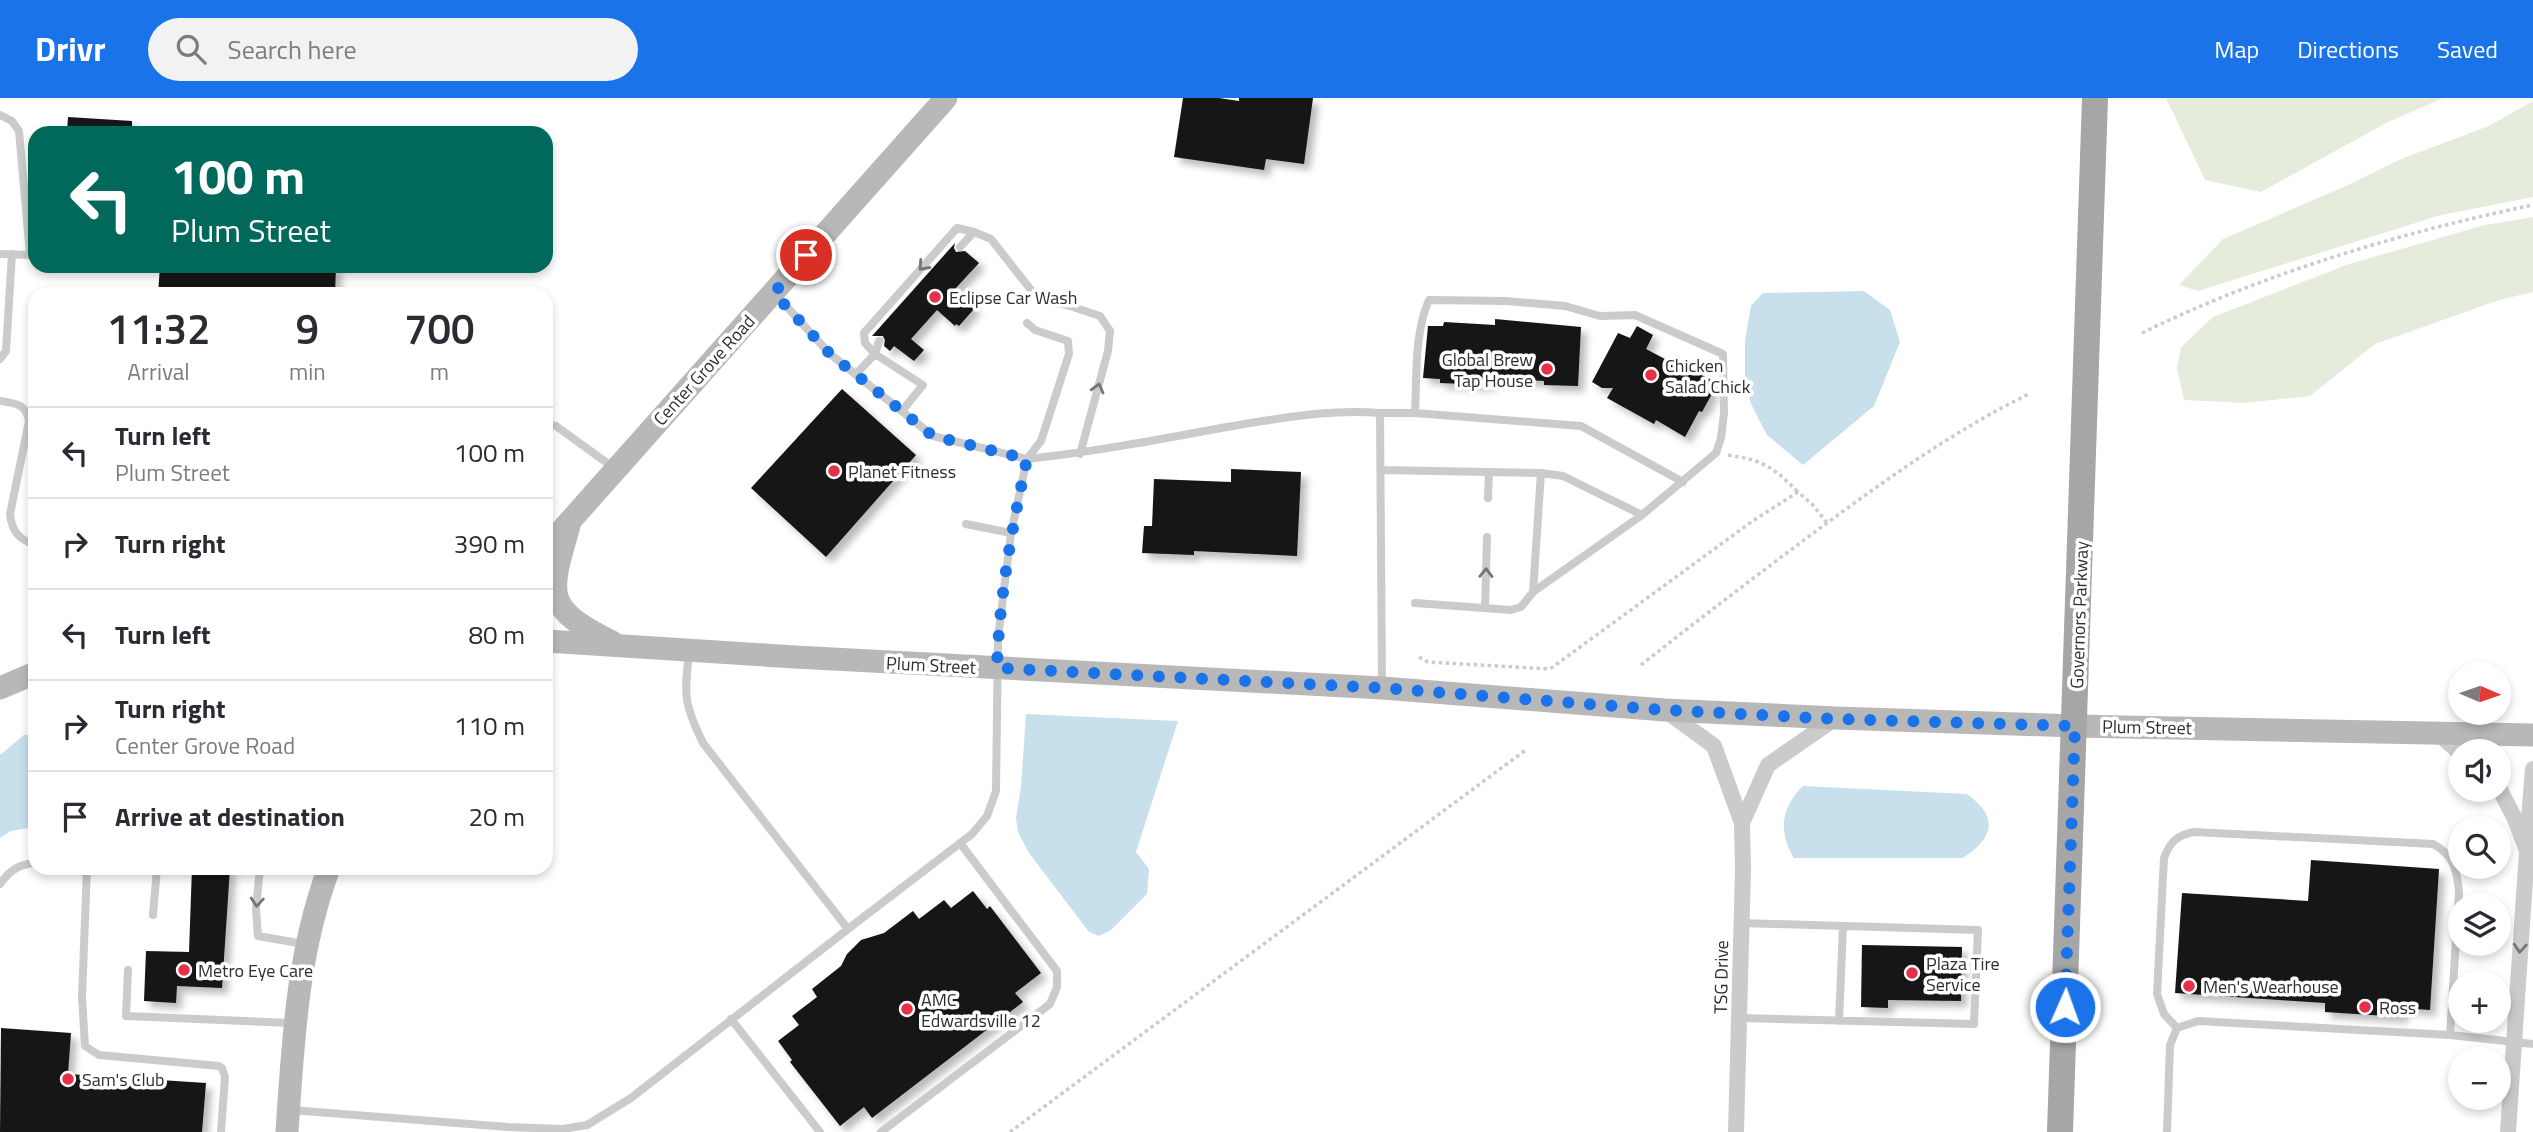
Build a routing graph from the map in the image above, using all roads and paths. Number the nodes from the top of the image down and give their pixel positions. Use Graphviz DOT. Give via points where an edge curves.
graph roads {
  1 [pos="946,98"];
  2 [pos="2095,98"];
  3 [pos="0,115"];
  4 [pos="2533,205"];
  5 [pos="28,217"];
  6 [pos="974,232"];
  7 [pos="960,247"];
  8 [pos="0,254"];
  9 [pos="12,254"];
  10 [pos="28,255"];
  11 [pos="774,293"];
  12 [pos="1027,323"];
  13 [pos="2142,332"];
  14 [pos="878,341"];
  15 [pos="875,354"];
  16 [pos="0,359"];
  17 [pos="856,374"];
  18 [pos="2029,394"];
  19 [pos="0,401"];
  20 [pos="902,411"];
  21 [pos="1415,413"];
  22 [pos="1380,414"];
  23 [pos="28,418"];
  24 [pos="28,426"];
  25 [pos="553,426"];
  26 [pos="1080,453"];
  27 [pos="1716,453"];
  28 [pos="1027,459"];
  29 [pos="615,469"];
  30 [pos="1382,470"];
  31 [pos="1489,472"];
  32 [pos="1541,473"];
  33 [pos="1683,482"];
  34 [pos="1798,492"];
  35 [pos="1488,498"];
  36 [pos="1642,515"];
  37 [pos="1827,523"];
  38 [pos="966,524"];
  39 [pos="1011,533"];
  40 [pos="555,537"];
  41 [pos="1487,537"];
  42 [pos="28,542"];
  43 [pos="1533,592"];
  44 [pos="1415,603"];
  45 [pos="1485,608"];
  46 [pos="553,641"];
  47 [pos="609,645"];
  48 [pos="690,650"];
  49 [pos="553,657"];
  50 [pos="1419,657"];
  51 [pos="1641,665"];
  52 [pos="997,668"];
  53 [pos="1382,688"];
  54 [pos="1665,710"];
  55 [pos="1836,719"];
  56 [pos="2075,726"];
  57 [pos="2439,734"];
  58 [pos="2533,735"];
  59 [pos="2448,742"];
  60 [pos="1527,749"];
  61 [pos="2533,769"];
  62 [pos="2506,802"];
  63 [pos="1742,823"];
  64 [pos="960,843"];
  65 [pos="2527,851"];
  66 [pos="28,864"];
  67 [pos="87,875"];
  68 [pos="156,875"];
  69 [pos="259,875"];
  70 [pos="327,875"];
  71 [pos="0,884"];
  72 [pos="153,915"];
  73 [pos="1742,923"];
  74 [pos="1843,926"];
  75 [pos="848,929"];
  76 [pos="307,944"];
  77 [pos="128,970"];
  78 [pos="1739,1018"];
  79 [pos="731,1020"];
  80 [pos="1839,1021"];
  81 [pos="295,1023"];
  82 [pos="2176,1028"];
  83 [pos="2450,1035"];
  84 [pos="2514,1040"];
  85 [pos="2533,1044"];
  86 [pos="287,1121"];
  87 [pos="472,1128"];
  88 [pos="221,1132"];
  89 [pos="820,1132"];
  90 [pos="881,1132"];
  91 [pos="1010,1132"];
  92 [pos="1736,1132"];
  93 [pos="2060,1132"];
  94 [pos="2167,1132"];
  95 [pos="2508,1132"];
  1 -- 11 [label="main road, Center Grove Road"];
  2 -- 56 [label="main road, Governors Parkway"];
  3 -- 5 [label="lane" via="19,131"];
  4 -- 13 [label="path" via="2325,260"];
  6 -- 7 [label="lane"];
  6 -- 15 [label="lane, one-way" via="957,228 864,333 865,343"];
  26 -- 6 [label="lane, one-way" via="1110,331 1100,316 1047,302 1031,290 991,239"];
  8 -- 9 [label="lane"];
  9 -- 10 [label="lane"];
  9 -- 16 [label="lane" via="6,351"];
  11 -- 17 [label="lane" via="830,354"];
  11 -- 29 [label="main road, Center Grove Road"];
  12 -- 28 [label="lane" via="1068,341 1069,354 1041,441"];
  14 -- 15 [label="lane"];
  15 -- 17 [label="lane"];
  15 -- 20 [label="lane" via="923,385"];
  17 -- 20 [label="lane"];
  18 -- 37 [label="path" via="1929,451"];
  19 -- 23 [label="lane" via="25,408"];
  20 -- 28 [label="lane" via="933,436"];
  21 -- 22 [label="lane"];
  21 -- 27 [label="lane" via="1419,340 1429,300 1506,301 1565,306 1600,316 1635,315 1723,354 1724,413"];
  21 -- 33 [label="lane" via="1581,426"];
  22 -- 26 [label="lane" via="1302,414"];
  22 -- 30 [label="lane"];
  24 -- 42 [label="lane" via="10,514 17,536"];
  25 -- 29 [label="lane"];
  26 -- 28 [label="lane"];
  27 -- 33 [label="lane"];
  27 -- 34 [label="path" via="1759,460"];
  28 -- 39 [label="lane"];
  29 -- 40 [label="main road, Center Grove Road"];
  30 -- 31 [label="lane"];
  30 -- 53 [label="lane"];
  31 -- 32 [label="lane"];
  31 -- 35 [label="lane"];
  32 -- 36 [label="lane" via="1563,476"];
  32 -- 43 [label="lane"];
  33 -- 36 [label="lane"];
  34 -- 37 [label="path"];
  34 -- 50 [label="path" via="1550,669 1428,662"];
  36 -- 43 [label="lane"];
  37 -- 51 [label="path"];
  38 -- 39 [label="lane"];
  39 -- 52 [label="lane"];
  40 -- 47 [label="main road" via="557,603 567,616"];
  45 -- 41 [label="lane, one-way"];
  43 -- 45 [label="lane" via="1521,607"];
  44 -- 45 [label="lane"];
  46 -- 47 [label="main road, Plum Street"];
  47 -- 48 [label="main road, Plum Street"];
  47 -- 49 [label="main road"];
  48 -- 52 [label="main road, Plum Street"];
  48 -- 75 [label="lane" via="685,687 688,712 703,743"];
  52 -- 53 [label="main road, Plum Street"];
  52 -- 64 [label="lane" via="996,791 987,816"];
  53 -- 54 [label="main road, Plum Street"];
  54 -- 55 [label="main road, Plum Street"];
  54 -- 63 [label="street, TSG Drive" via="1714,746"];
  55 -- 56 [label="main road, Plum Street"];
  55 -- 63 [label="street, TSG Drive" via="1768,765"];
  56 -- 57 [label="main road, Plum Street"];
  56 -- 93 [label="main road, Governors Parkway"];
  57 -- 58 [label="main road, Plum Street"];
  57 -- 59 [label="street"];
  60 -- 91 [label="path"];
  61 -- 65 [label="street"];
  62 -- 65 [label="street"];
  63 -- 73 [label="street, TSG Drive"];
  64 -- 75 [label="lane"];
  64 -- 90 [label="lane" via="1056,971 1057,987 1050,1004 1037,1015"];
  65 -- 84 [label="street, one-way"];
  66 -- 71 [label="lane" via="18,866"];
  67 -- 88 [label="lane" via="85,1046 99,1055 219,1066 225,1077"];
  68 -- 72 [label="lane"];
  69 -- 76 [label="lane, one-way" via="258,936"];
  70 -- 76 [label="main road"];
  73 -- 74 [label="lane"];
  73 -- 78 [label="street, TSG Drive"];
  74 -- 80 [label="lane"];
  74 -- 80 [label="lane" via="1978,930 1974,1024"];
  75 -- 79 [label="lane"];
  76 -- 81 [label="main road"];
  77 -- 81 [label="lane" via="126,1016"];
  78 -- 80 [label="lane"];
  78 -- 92 [label="street, TSG Drive"];
  79 -- 87 [label="lane" via="631,1098 587,1125"];
  79 -- 89 [label="lane"];
  81 -- 86 [label="main road"];
  82 -- 83 [label="lane" via="2199,1021"];
  82 -- 83 [label="lane" via="2164,1014 2157,994 2164,858 2175,839 2194,832 2434,844 2445,850 2453,859 2459,892"];
  82 -- 94 [label="lane" via="2170,1045"];
  83 -- 84 [label="lane"];
  84 -- 85 [label="lane"];
  84 -- 95 [label="street"];
  86 -- 87 [label="lane"];
}
